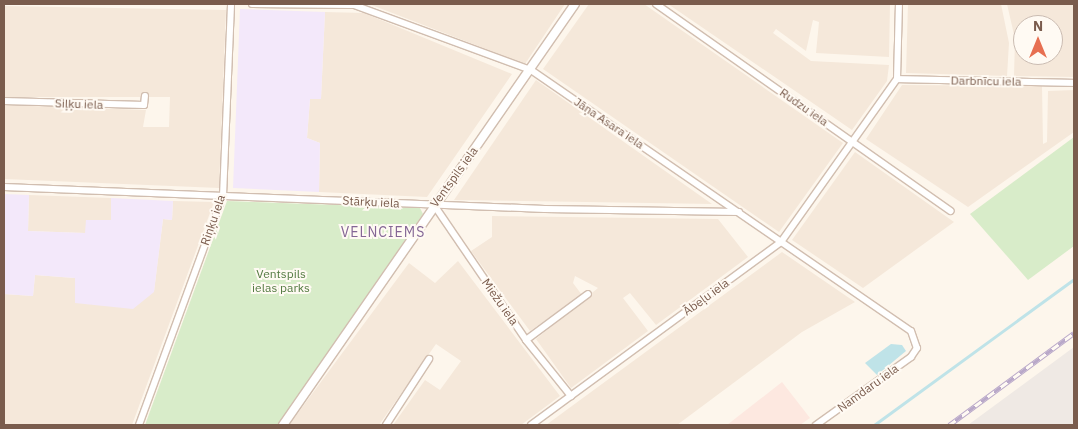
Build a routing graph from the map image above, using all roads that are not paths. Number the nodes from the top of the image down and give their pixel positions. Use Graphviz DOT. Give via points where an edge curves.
graph roads {
  1 [pos="232,4"];
  2 [pos="252,4"];
  3 [pos="354,4"];
  4 [pos="575,4"];
  5 [pos="656,4"];
  6 [pos="899,4"];
  7 [pos="531,70"];
  8 [pos="897,79"];
  9 [pos="1074,83"];
  10 [pos="145,96"];
  11 [pos="4,101"];
  12 [pos="854,141"];
  13 [pos="4,187"];
  14 [pos="222,196"];
  15 [pos="434,205"];
  16 [pos="952,211"];
  17 [pos="739,212"];
  18 [pos="781,242"];
  19 [pos="588,294"];
  20 [pos="526,340"];
  21 [pos="917,348"];
  22 [pos="430,359"];
  23 [pos="571,396"];
  24 [pos="138,425"];
  25 [pos="283,425"];
  26 [pos="386,425"];
  27 [pos="531,425"];
  28 [pos="816,425"];
  1 -- 14 [label="street, Riņķu iela"];
  2 -- 3 [label="street, Jāņa Asara iela"];
  3 -- 7 [label="street, Jāņa Asara iela"];
  4 -- 7 [label="street, Ventspils iela"];
  5 -- 12 [label="street, Rudzu iela"];
  6 -- 8 [label="street"];
  7 -- 15 [label="street, Ventspils iela"];
  7 -- 17 [label="street, Jāņa Asara iela"];
  8 -- 9 [label="street, Darbnīcu iela"];
  8 -- 12 [label="street, Ābeļu iela"];
  10 -- 11 [label="street, Siļķu iela" via="144,106"];
  12 -- 16 [label="street, Rudzu iela"];
  12 -- 18 [label="street, Ābeļu iela"];
  13 -- 14 [label="street, Stārķu iela"];
  14 -- 15 [label="street, Stārķu iela"];
  14 -- 24 [label="street, Riņķu iela"];
  15 -- 17 [label="street, Stārķu iela"];
  15 -- 20 [label="street, Miežu iela"];
  15 -- 25 [label="street, Ventspils iela"];
  17 -- 18 [label="street, Jāņa Asara iela"];
  18 -- 21 [label="street, Jāņa Asara iela" via="911,331"];
  18 -- 23 [label="street, Ābeļu iela"];
  19 -- 20 [label="street"];
  20 -- 23 [label="street, Miežu iela"];
  21 -- 28 [label="street, Namdaru iela" via="911,357"];
  22 -- 26 [label="street"];
  23 -- 27 [label="street, Ābeļu iela"];
}
